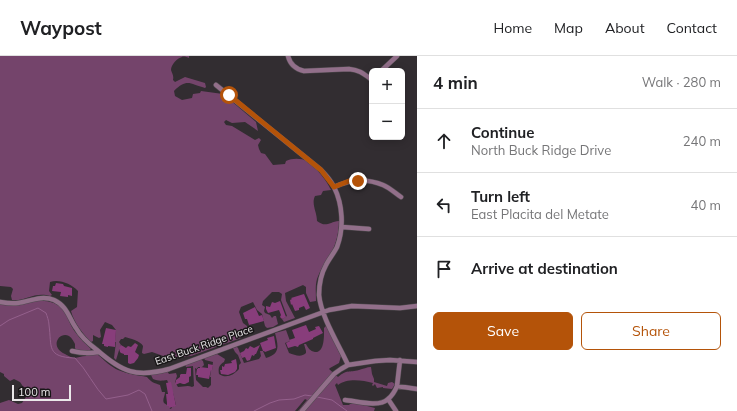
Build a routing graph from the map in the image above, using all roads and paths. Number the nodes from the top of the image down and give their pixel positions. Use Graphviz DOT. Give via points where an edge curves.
graph roads {
  1 [pos="288,56"];
  2 [pos="398,56"];
  3 [pos="385,68"];
  4 [pos="369,77"];
  5 [pos="216,85"];
  6 [pos="334,187"];
  7 [pos="402,197"];
  8 [pos="342,227"];
  9 [pos="369,229"];
  10 [pos="0,302"];
  11 [pos="417,306"];
  12 [pos="323,312"];
  13 [pos="72,351"];
  14 [pos="98,352"];
  15 [pos="400,360"];
  16 [pos="417,362"];
  17 [pos="348,366"];
  18 [pos="398,386"];
  19 [pos="417,389"];
  20 [pos="388,399"];
  21 [pos="345,400"];
  22 [pos="302,411"];
  23 [pos="396,411"];
  1 -- 4 [label="street" via="292,65 300,70 349,69"];
  2 -- 3 [label="street"];
  5 -- 6 [label="street" via="321,170"];
  6 -- 7 [label="street" via="349,181 366,181 384,186"];
  6 -- 8 [label="street" via="339,200"];
  8 -- 9 [label="street"];
  8 -- 12 [label="street" via="337,247 321,278 319,294"];
  10 -- 14 [label="street, East Buck Ridge Place" via="17,303 40,298 61,304 79,333"];
  11 -- 12 [label="street, East Buck Ridge Place" via="352,306"];
  12 -- 14 [label="street, East Buck Ridge Place" via="160,371 130,372 119,368"];
  12 -- 17 [label="street"];
  13 -- 14 [label="street"];
  15 -- 16 [label="street"];
  15 -- 17 [label="street"];
  15 -- 18 [label="street"];
  17 -- 22 [label="street" via="334,374"];
  18 -- 19 [label="street"];
  18 -- 20 [label="street"];
  20 -- 21 [label="street" via="383,403 374,404"];
  20 -- 23 [label="street"];
}
